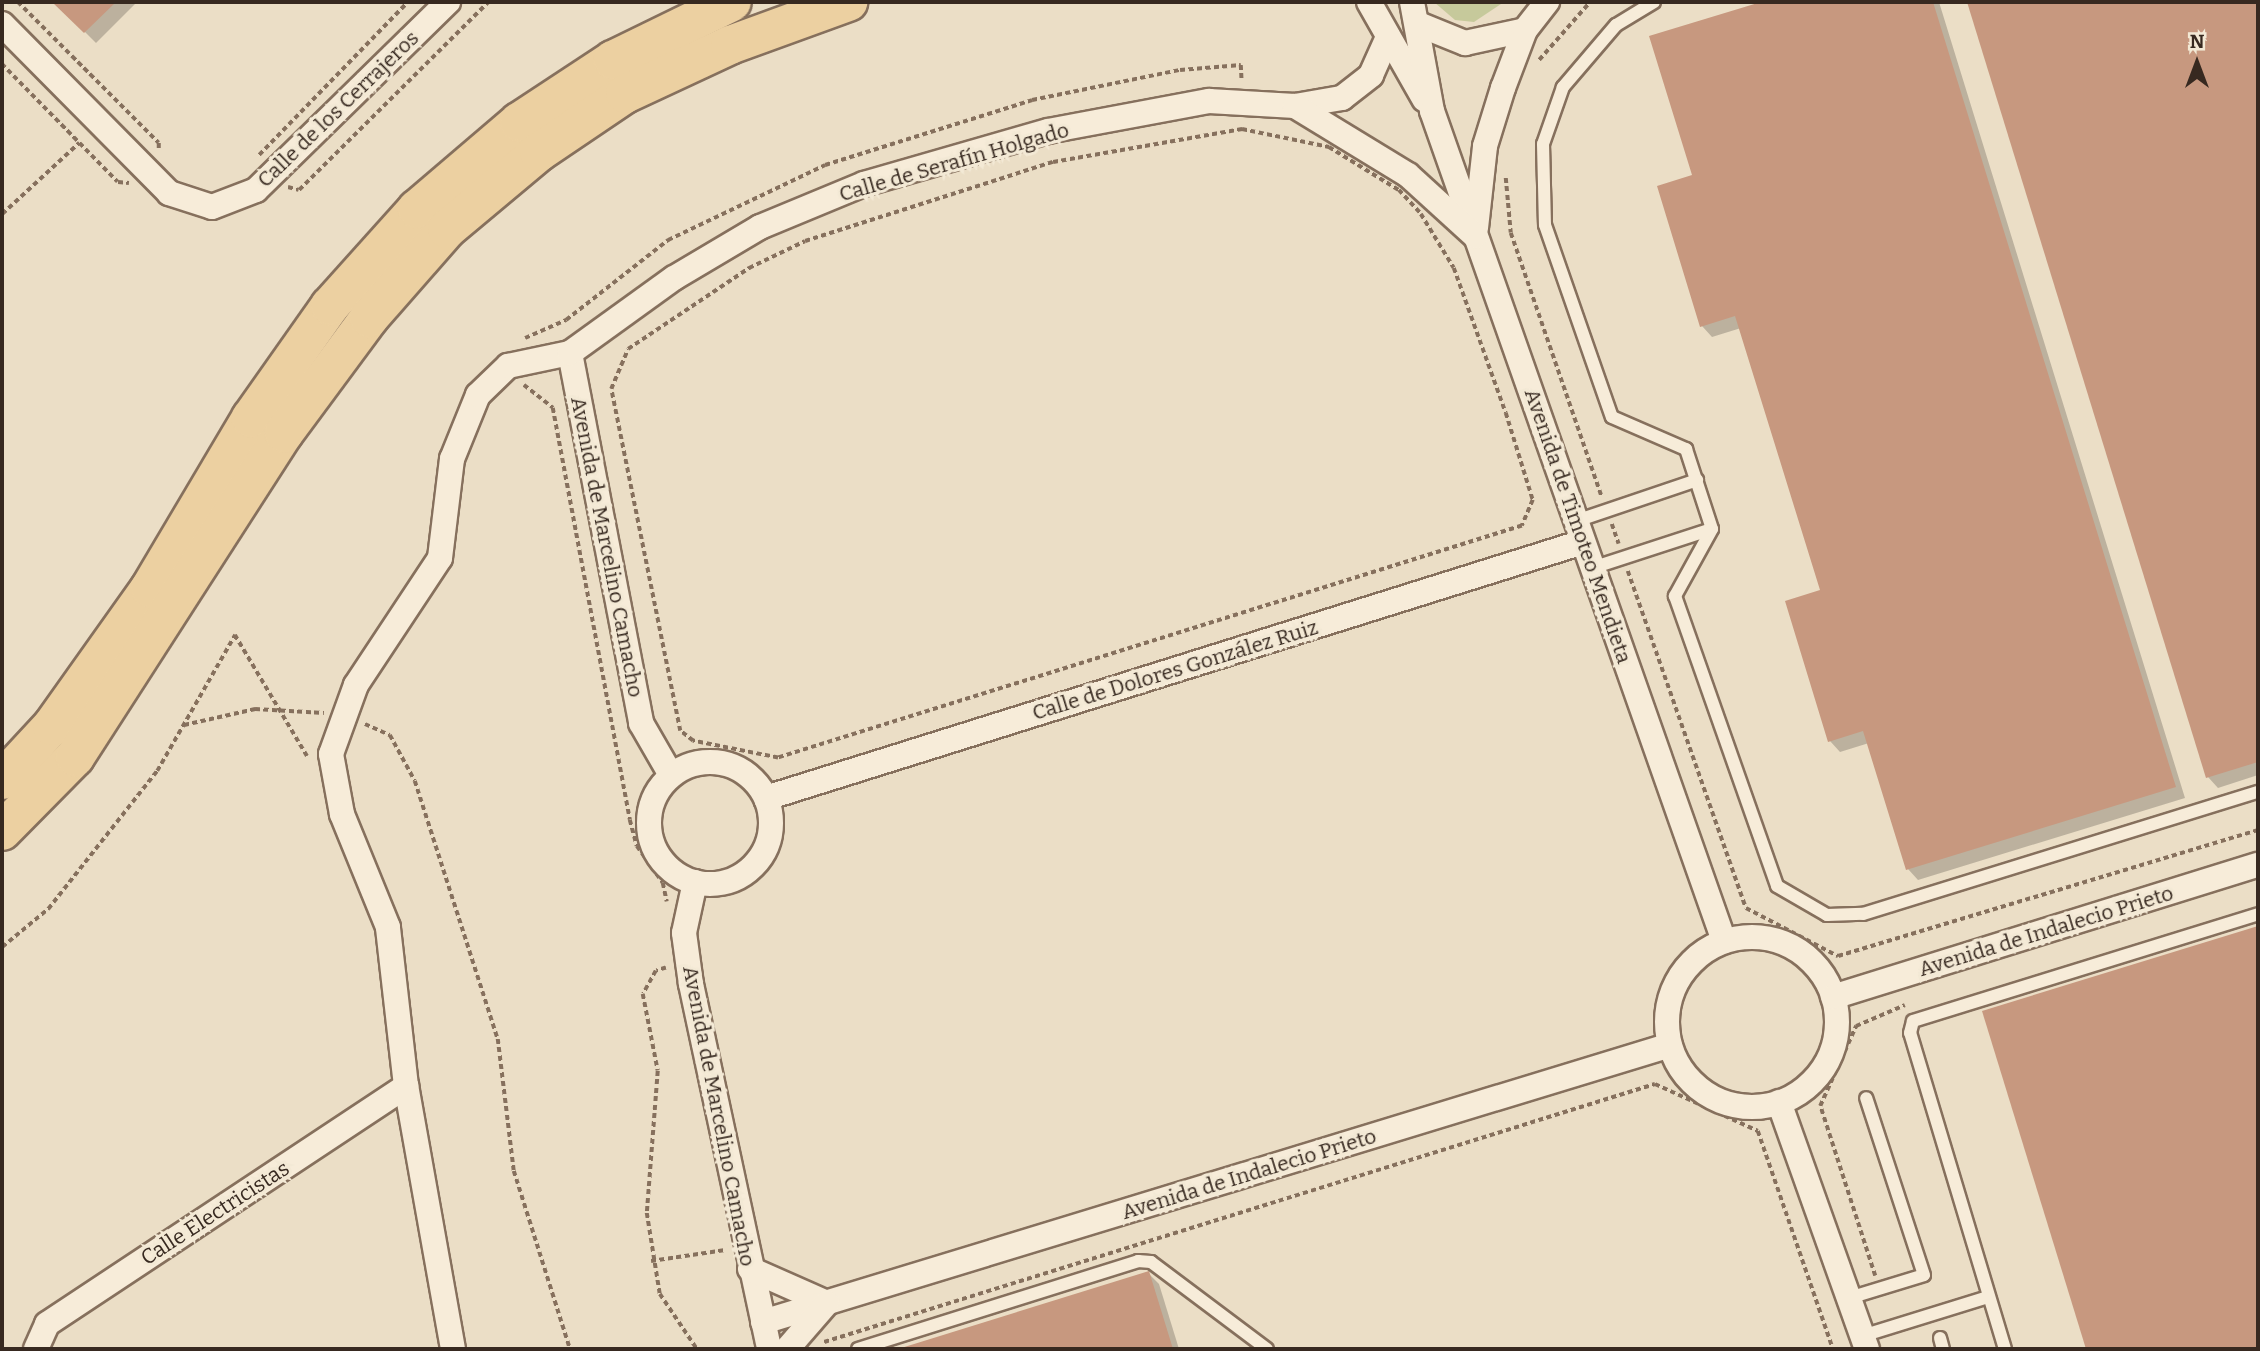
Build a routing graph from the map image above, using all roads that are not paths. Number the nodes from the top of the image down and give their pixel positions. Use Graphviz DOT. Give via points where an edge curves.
graph roads {
  1 [pos="448,2"];
  2 [pos="732,2"];
  3 [pos="848,2"];
  4 [pos="1369,2"];
  5 [pos="1547,2"];
  6 [pos="1654,2"];
  7 [pos="1415,13"];
  8 [pos="2,24"];
  9 [pos="1525,30"];
  10 [pos="1388,37"];
  11 [pos="1295,106"];
  12 [pos="1432,111"];
  13 [pos="1475,236"];
  14 [pos="570,353"];
  15 [pos="1697,480"];
  16 [pos="1712,529"];
  17 [pos="1579,531"];
  18 [pos="1592,568"];
  19 [pos="671,775"];
  20 [pos="2,779"];
  21 [pos="2258,792"];
  22 [pos="766,798"];
  23 [pos="2,831"];
  24 [pos="2258,865"];
  25 [pos="695,882"];
  26 [pos="2258,914"];
  27 [pos="1724,941"];
  28 [pos="1833,997"];
  29 [pos="1670,1045"];
  30 [pos="406,1086"];
  31 [pos="1866,1098"];
  32 [pos="1779,1102"];
  33 [pos="747,1258"];
  34 [pos="1988,1297"];
  35 [pos="1849,1298"];
  36 [pos="827,1303"];
  37 [pos="763,1322"];
  38 [pos="1865,1343"];
  39 [pos="36,1349"];
  40 [pos="453,1349"];
  41 [pos="769,1349"];
  42 [pos="787,1349"];
  43 [pos="858,1349"];
  44 [pos="1267,1349"];
  45 [pos="2005,1349"];
  1 -- 8 [label="street, Calle de los Cerrajeros" via="256,190 212,207 169,193"];
  2 -- 20 [label="main road" via="613,60 529,115 417,209 330,306 251,418 150,588 52,726"];
  3 -- 23 [label="main road" via="730,45 625,94 538,152 447,229 369,318 284,433 75,757"];
  4 -- 10 [label="street, Avenida de Timoteo Mendieta"];
  5 -- 9 [label="street"];
  6 -- 15 [label="lane" via="1616,25 1563,87 1548,119 1541,193 1557,267 1612,417 1686,449"];
  7 -- 9 [label="street" via="1465,43"];
  7 -- 12 [label="street, Avenida de Timoteo Mendieta"];
  9 -- 13 [label="street" via="1485,146"];
  10 -- 11 [label="street, Calle de Serafín Holgado" via="1371,75 1342,98"];
  10 -- 12 [label="street, Avenida de Timoteo Mendieta"];
  11 -- 13 [label="street, Calle de Serafín Holgado" via="1408,175"];
  11 -- 14 [label="street, Calle de Serafín Holgado" via="1242,99 1048,131 864,184 712,253"];
  12 -- 13 [label="street, Avenida de Timoteo Mendieta"];
  13 -- 17 [label="street, Avenida de Timoteo Mendieta"];
  14 -- 19 [label="street, Avenida de Marcelino Camacho" via="640,723"];
  14 -- 30 [label="street" via="508,366 478,395 452,459 440,558 356,685 331,714 333,787 388,927"];
  15 -- 16 [label="lane"];
  15 -- 17 [label="lane" via="1607,510"];
  16 -- 18 [label="lane"];
  16 -- 21 [label="lane" via="1675,596 1760,851 1777,886 1798,904 1827,915 1864,914"];
  17 -- 18 [label="street, Avenida de Timoteo Mendieta"];
  17 -- 22 [label="street, Calle de Dolores González Ruiz"];
  18 -- 27 [label="street, Avenida de Timoteo Mendieta"];
  19 -- 22 [label="street" via="691,764 724,764 753,780"];
  19 -- 25 [label="street" via="658,789 648,826 662,862"];
  22 -- 25 [label="street" via="770,836 756,862 733,879"];
  24 -- 28 [label="street, Avenida de Indalecio Prieto"];
  25 -- 33 [label="street, Avenida de Marcelino Camacho" via="684,933"];
  26 -- 34 [label="lane" via="1913,1021 1910,1033"];
  27 -- 28 [label="street" via="1763,937 1799,951"];
  27 -- 29 [label="street" via="1697,958 1676,982 1666,1024"];
  28 -- 32 [label="street" via="1837,1018 1827,1060 1815,1078"];
  29 -- 32 [label="street" via="1679,1066 1712,1097 1756,1107"];
  29 -- 36 [label="street, Avenida de Indalecio Prieto"];
  30 -- 39 [label="street, Calle Electricistas" via="47,1324"];
  30 -- 40 [label="street"];
  31 -- 35 [label="lane" via="1924,1275"];
  32 -- 35 [label="street"];
  33 -- 36 [label="street"];
  33 -- 37 [label="street, Avenida de Marcelino Camacho"];
  34 -- 38 [label="lane"];
  34 -- 45 [label="lane"];
  35 -- 38 [label="street"];
  36 -- 37 [label="street, Avenida de Indalecio Prieto"];
  36 -- 42 [label="street"];
  37 -- 41 [label="street, Avenida de Marcelino Camacho"];
  43 -- 44 [label="lane" via="1138,1261 1151,1262"];
}
